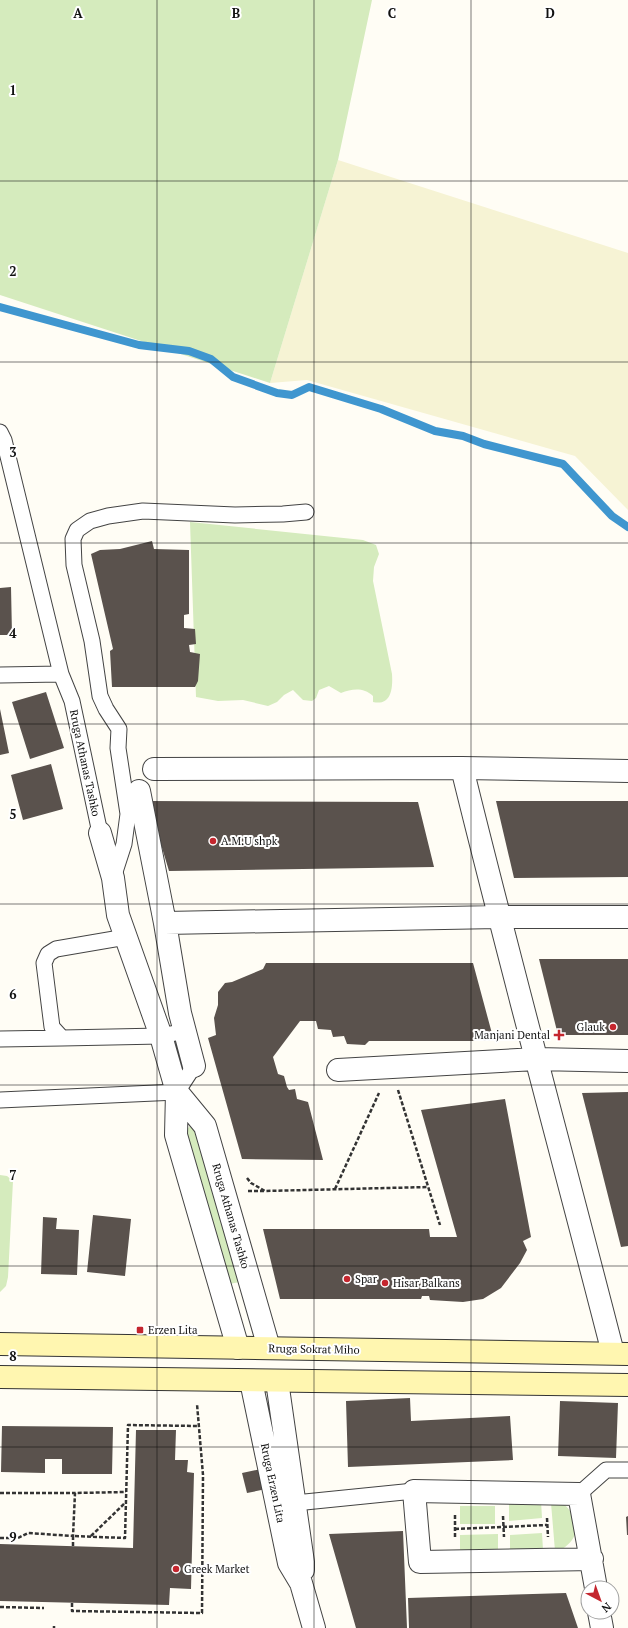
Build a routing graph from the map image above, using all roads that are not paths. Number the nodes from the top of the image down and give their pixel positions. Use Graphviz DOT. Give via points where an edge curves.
graph roads {
  1 [pos="0,432"];
  2 [pos="306,512"];
  3 [pos="62,674"];
  4 [pos="0,675"];
  5 [pos="462,768"];
  6 [pos="154,769"];
  7 [pos="628,771"];
  8 [pos="138,791"];
  9 [pos="100,833"];
  10 [pos="113,878"];
  11 [pos="498,918"];
  12 [pos="628,918"];
  13 [pos="165,923"];
  14 [pos="126,937"];
  15 [pos="184,1031"];
  16 [pos="161,1036"];
  17 [pos="62,1038"];
  18 [pos="0,1039"];
  19 [pos="537,1059"];
  20 [pos="628,1061"];
  21 [pos="194,1066"];
  22 [pos="338,1070"];
  23 [pos="177,1092"];
  24 [pos="0,1100"];
  25 [pos="0,1344"];
  26 [pos="238,1348"];
  27 [pos="269,1348"];
  28 [pos="621,1353"];
  29 [pos="0,1377"];
  30 [pos="251,1381"];
  31 [pos="277,1381"];
  32 [pos="628,1385"];
  33 [pos="628,1470"];
  34 [pos="414,1491"];
  35 [pos="579,1494"];
  36 [pos="295,1503"];
  37 [pos="592,1559"];
  38 [pos="595,1580"];
  39 [pos="301,1583"];
  40 [pos="314,1628"];
  1 -- 3 [label="lane, Rruga Athanas Tashko"];
  2 -- 10 [label="lane" via="235,515 143,511 90,521 77,530 73,539 74,565 92,641 100,696 119,729 118,748 128,814 124,844"];
  3 -- 4 [label="lane"];
  3 -- 9 [label="lane, Rruga Athanas Tashko" via="72,701"];
  5 -- 6 [label="street"];
  5 -- 7 [label="street"];
  5 -- 11 [label="street"];
  8 -- 13 [label="street"];
  9 -- 10 [label="street, Rruga Athanas Tashko"];
  10 -- 14 [label="street, Rruga Athanas Tashko" via="118,914"];
  11 -- 12 [label="street"];
  11 -- 13 [label="street"];
  11 -- 19 [label="street"];
  13 -- 15 [label="street"];
  14 -- 16 [label="street, Rruga Athanas Tashko"];
  14 -- 17 [label="lane" via="56,949 48,954 44,963 52,1027"];
  15 -- 16 [label="lane"];
  15 -- 21 [label="street"];
  16 -- 17 [label="lane"];
  16 -- 23 [label="street, Rruga Athanas Tashko"];
  17 -- 18 [label="lane"];
  19 -- 20 [label="street"];
  19 -- 22 [label="street"];
  19 -- 28 [label="street"];
  21 -- 23 [label="lane"];
  23 -- 24 [label="lane"];
  23 -- 26 [label="street, Rruga Athanas Tashko" via="176,1135"];
  23 -- 27 [label="street, Rruga Athanas Tashko" via="205,1126"];
  25 -- 26 [label="main road, Rruga Sokrat Miho"];
  26 -- 27 [label="main road, Rruga Sokrat Miho"];
  26 -- 30 [label="main road"];
  27 -- 28 [label="main road, Rruga Sokrat Miho"];
  27 -- 31 [label="main road"];
  29 -- 30 [label="main road"];
  30 -- 31 [label="main road"];
  30 -- 39 [label="street, Rruga Erzen Lita" via="290,1563"];
  31 -- 32 [label="main road"];
  31 -- 36 [label="street, Rruga Erzen Lita"];
  33 -- 35 [label="lane" via="606,1470"];
  34 -- 35 [label="street"];
  34 -- 36 [label="lane"];
  34 -- 37 [label="street" via="420,1562"];
  35 -- 37 [label="street"];
  36 -- 39 [label="street, Rruga Erzen Lita" via="304,1562"];
  37 -- 38 [label="street"];
  39 -- 40 [label="street, Rruga Erzen Lita"];
}
